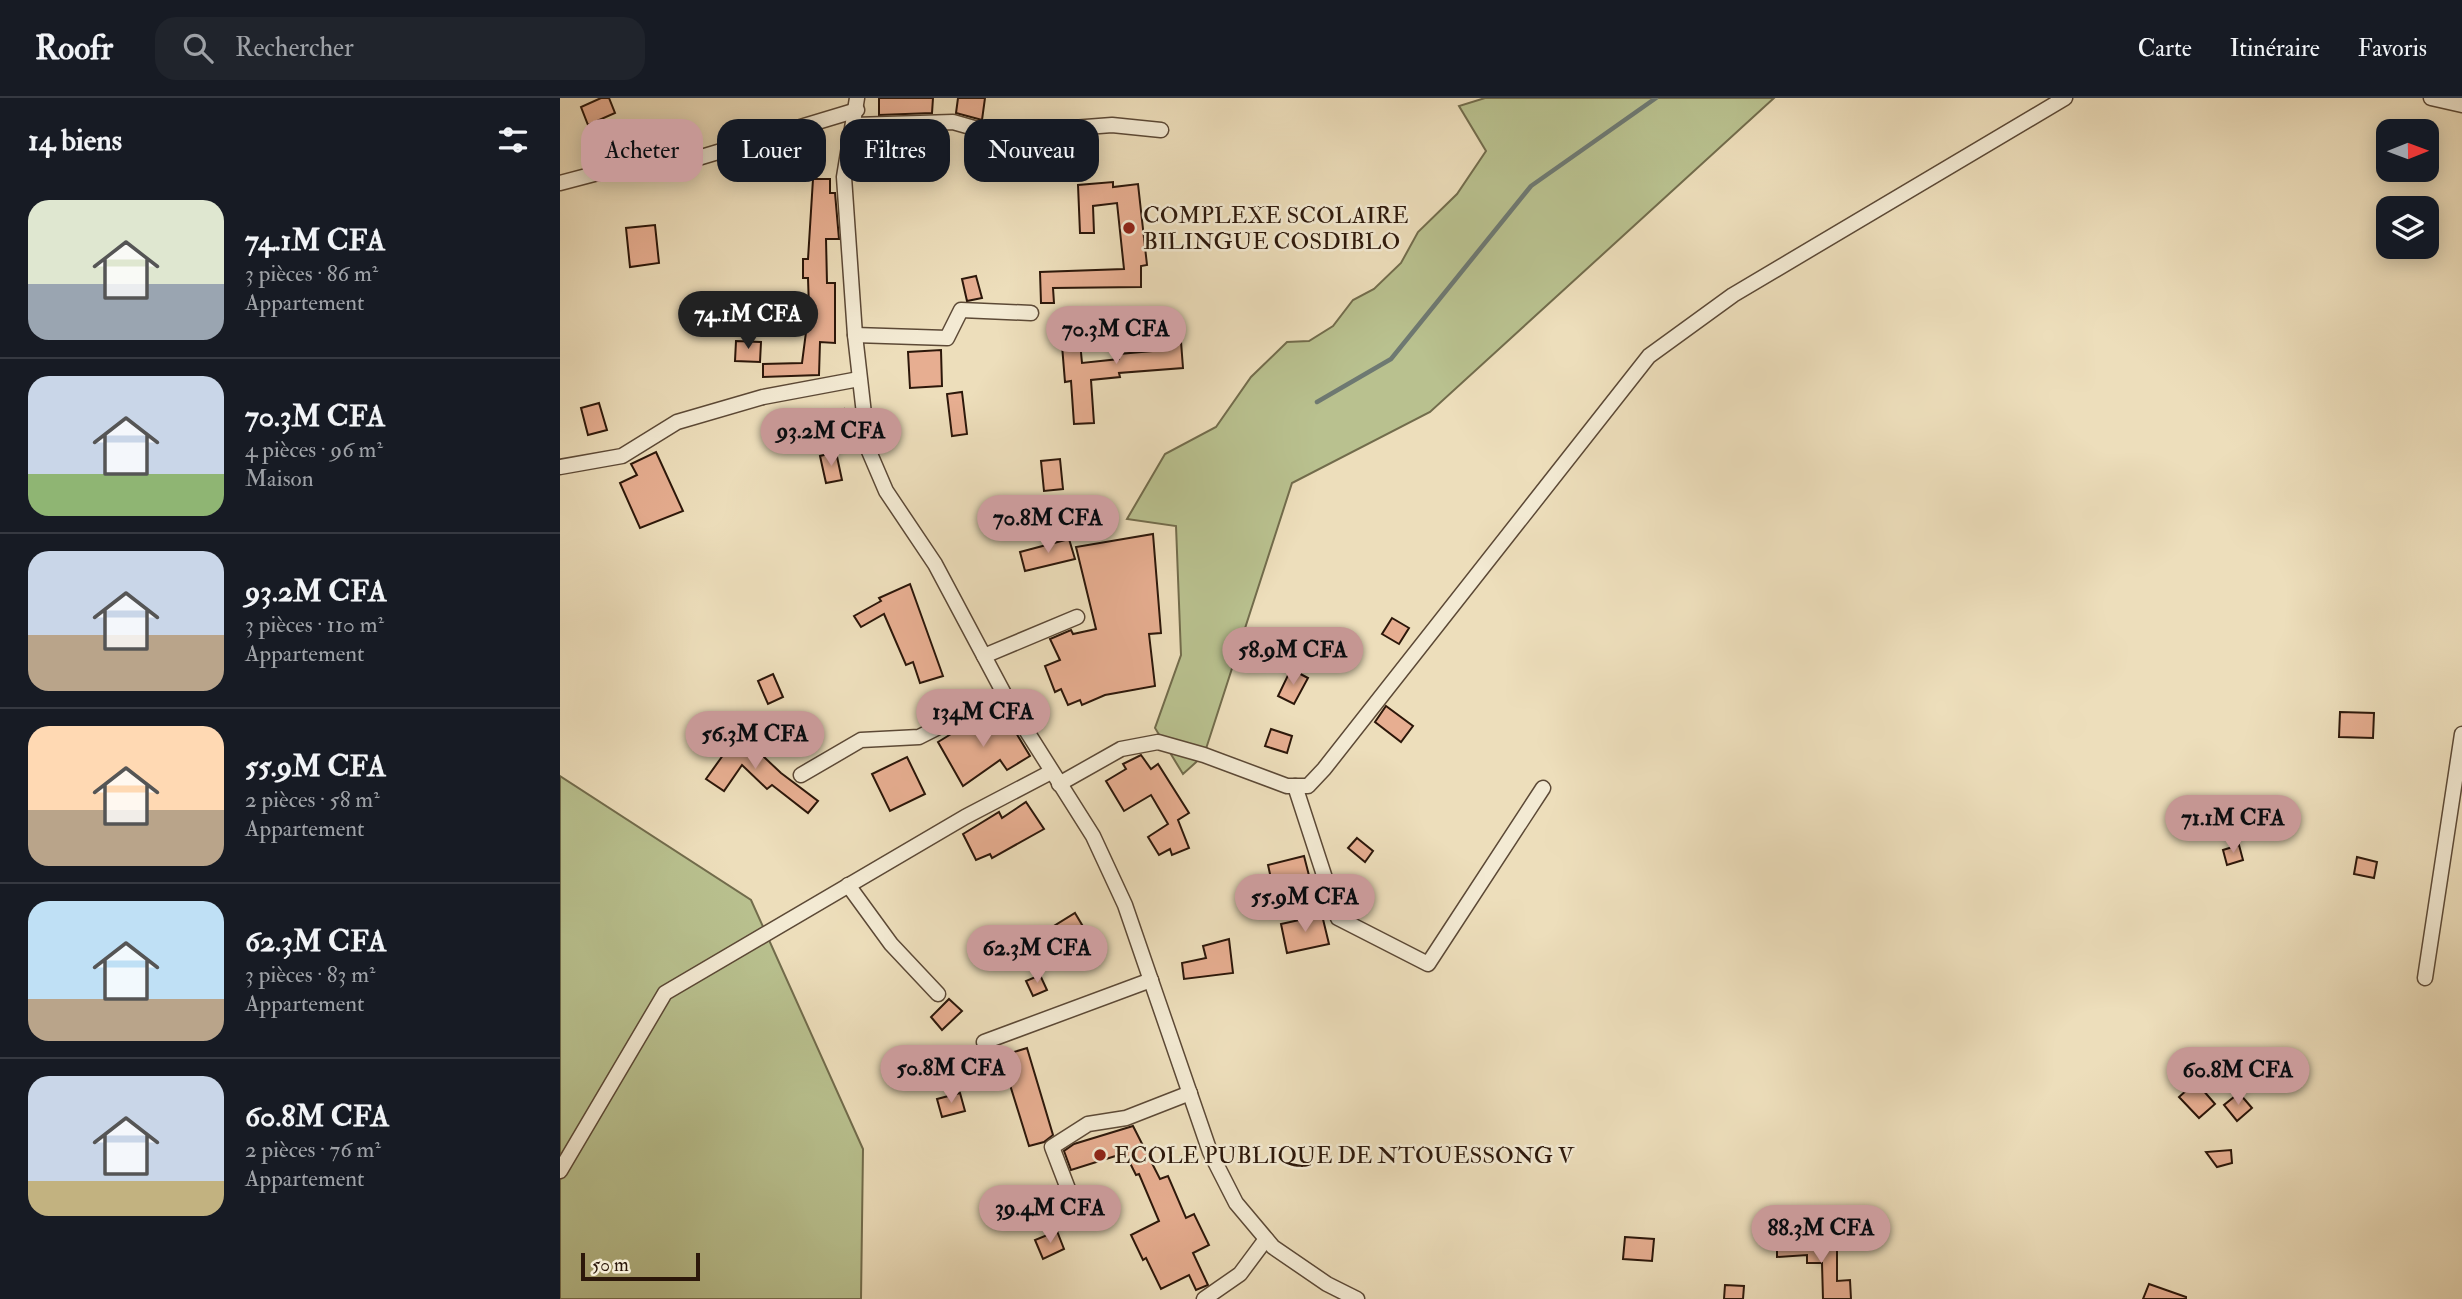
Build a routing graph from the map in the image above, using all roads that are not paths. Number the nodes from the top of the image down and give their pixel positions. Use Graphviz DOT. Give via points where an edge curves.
graph roads {
  1 [pos="2065,98"];
  2 [pos="2431,98"];
  3 [pos="857,104"];
  4 [pos="2462,105"];
  5 [pos="950,122"];
  6 [pos="1161,130"];
  7 [pos="844,182"];
  8 [pos="560,183"];
  9 [pos="1031,313"];
  10 [pos="855,335"];
  11 [pos="859,379"];
  12 [pos="560,467"];
  13 [pos="1077,617"];
  14 [pos="984,656"];
  15 [pos="1004,694"];
  16 [pos="2462,734"];
  17 [pos="801,775"];
  18 [pos="1055,778"];
  19 [pos="1295,786"];
  20 [pos="1543,788"];
  21 [pos="848,885"];
  22 [pos="2425,978"];
  23 [pos="1151,980"];
  24 [pos="938,994"];
  25 [pos="984,1042"];
  26 [pos="1189,1093"];
  27 [pos="560,1171"];
  28 [pos="1068,1220"];
  29 [pos="1266,1239"];
  30 [pos="1204,1299"];
  31 [pos="1357,1299"];
  1 -- 19 [label="street" via="1733,295 1649,356 1324,769 1308,786"];
  2 -- 4 [label="street"];
  3 -- 8 [label="street" via="698,158"];
  5 -- 6 [label="street" via="995,134 1112,125"];
  7 -- 10 [label="street"];
  9 -- 10 [label="street" via="961,310 947,338"];
  10 -- 11 [label="street"];
  11 -- 12 [label="street" via="763,397 677,422 622,456"];
  11 -- 14 [label="street" via="868,449 886,491 934,564"];
  13 -- 14 [label="street"];
  14 -- 15 [label="street"];
  15 -- 17 [label="street" via="919,737 861,740"];
  15 -- 18 [label="street"];
  16 -- 22 [label="street"];
  18 -- 19 [label="street" via="1121,749 1158,742"];
  18 -- 21 [label="street"];
  18 -- 23 [label="street" via="1093,836 1125,905"];
  19 -- 20 [label="street" via="1338,918 1428,964"];
  21 -- 24 [label="street" via="891,944"];
  21 -- 27 [label="street" via="666,993"];
  23 -- 25 [label="street"];
  23 -- 26 [label="street"];
  26 -- 28 [label="street" via="1126,1118 1088,1124 1052,1147 1070,1194"];
  26 -- 29 [label="street" via="1210,1152 1236,1203"];
  29 -- 30 [label="street" via="1240,1274"];
  29 -- 31 [label="street" via="1320,1279"];
}
